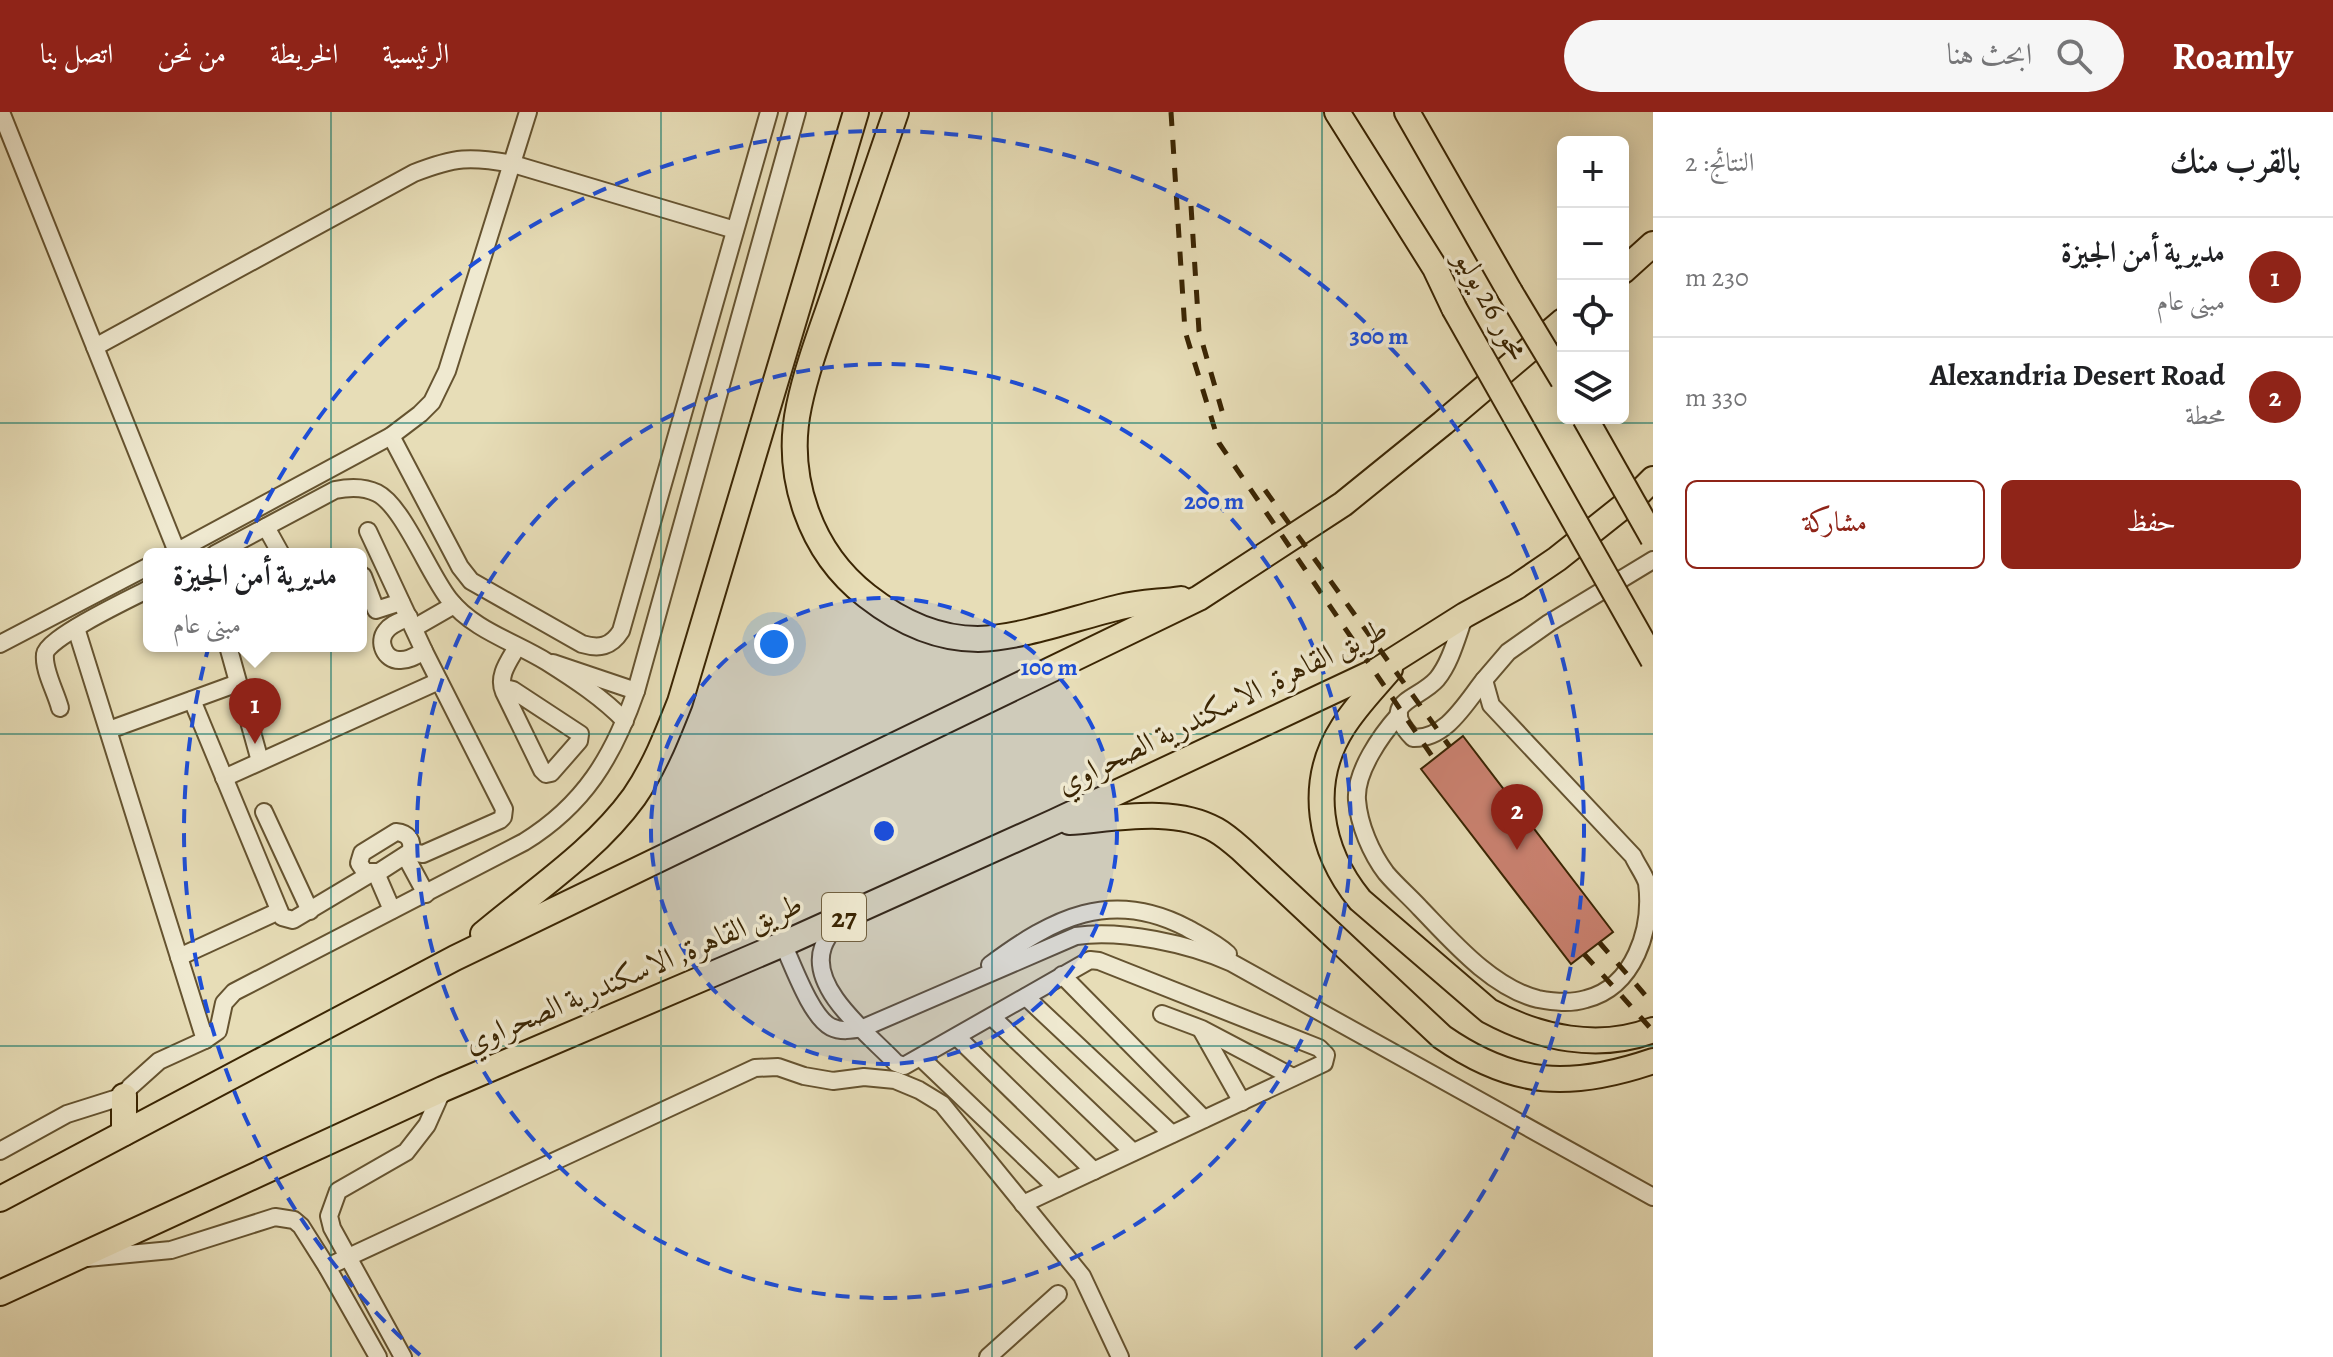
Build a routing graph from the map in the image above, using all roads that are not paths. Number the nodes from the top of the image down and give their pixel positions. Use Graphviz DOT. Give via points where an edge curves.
graph roads {
  1 [pos="1,112"];
  2 [pos="528,112"];
  3 [pos="769,112"];
  4 [pos="797,112"];
  5 [pos="856,112"];
  6 [pos="896,112"];
  7 [pos="1337,112"];
  8 [pos="1410,115"];
  9 [pos="513,164"];
  10 [pos="735,230"];
  11 [pos="1653,244"];
  12 [pos="1629,266"];
  13 [pos="1557,326"];
  14 [pos="95,347"];
  15 [pos="1557,370"];
  16 [pos="1588,424"];
  17 [pos="391,436"];
  18 [pos="1653,479"];
  19 [pos="266,527"];
  20 [pos="368,531"];
  21 [pos="1653,538"];
  22 [pos="173,548"];
  23 [pos="184,548"];
  24 [pos="226,548"];
  25 [pos="278,548"];
  26 [pos="1653,560"];
  27 [pos="143,569"];
  28 [pos="367,586"];
  29 [pos="143,592"];
  30 [pos="1199,598"];
  31 [pos="454,605"];
  32 [pos="408,615"];
  33 [pos="1465,615"];
  34 [pos="76,628"];
  35 [pos="0,644"];
  36 [pos="517,647"];
  37 [pos="424,651"];
  38 [pos="230,652"];
  39 [pos="1403,655"];
  40 [pos="1653,660"];
  41 [pos="547,662"];
  42 [pos="1484,680"];
  43 [pos="439,681"];
  44 [pos="238,683"];
  45 [pos="636,691"];
  46 [pos="504,692"];
  47 [pos="192,700"];
  48 [pos="60,708"];
  49 [pos="1399,715"];
  50 [pos="625,721"];
  51 [pos="109,730"];
  52 [pos="260,761"];
  53 [pos="224,778"];
  54 [pos="264,812"];
  55 [pos="1054,822"];
  56 [pos="408,854"];
  57 [pos="373,873"];
  58 [pos="426,894"];
  59 [pos="392,910"];
  60 [pos="279,911"];
  61 [pos="310,911"];
  62 [pos="840,919"];
  63 [pos="783,944"];
  64 [pos="179,957"];
  65 [pos="455,958"];
  66 [pos="1251,974"];
  67 [pos="1062,975"];
  68 [pos="966,983"];
  69 [pos="1026,997"];
  70 [pos="1162,1014"];
  71 [pos="992,1017"];
  72 [pos="863,1028"];
  73 [pos="1202,1029"];
  74 [pos="1653,1030"];
  75 [pos="957,1037"];
  76 [pos="205,1040"];
  77 [pos="921,1058"];
  78 [pos="1653,1061"];
  79 [pos="1293,1077"];
  80 [pos="443,1089"];
  81 [pos="124,1096"];
  82 [pos="1242,1102"];
  83 [pos="1204,1119"];
  84 [pos="124,1133"];
  85 [pos="1172,1134"];
  86 [pos="0,1151"];
  87 [pos="1133,1152"];
  88 [pos="1094,1171"];
  89 [pos="1057,1188"];
  90 [pos="1653,1197"];
  91 [pos="0,1199"];
  92 [pos="1023,1204"];
  93 [pos="346,1257"];
  94 [pos="69,1260"];
  95 [pos="327,1267"];
  96 [pos="364,1287"];
  97 [pos="0,1293"];
  98 [pos="1058,1294"];
  99 [pos="346,1298"];
  100 [pos="378,1357"];
  101 [pos="403,1357"];
  102 [pos="988,1357"];
  103 [pos="1120,1357"];
  1 -- 14 [label="street"];
  2 -- 9 [label="street"];
  3 -- 10 [label="street"];
  4 -- 45 [label="street"];
  5 -- 65 [label="highway" via="680,702 658,757 633,798 602,833"];
  6 -- 30 [label="highway" via="798,407 794,451 799,491 827,555 851,584 886,611 912,625 961,637 1005,636 1124,606"];
  7 -- 40 [label="highway, محور 26 يوليو, bridge" via="1435,268"];
  8 -- 15 [label="highway, محور 26 يوليو, bridge"];
  9 -- 10 [label="street"];
  9 -- 14 [label="street" via="449,160 414,173"];
  9 -- 17 [label="street" via="440,388 420,414"];
  10 -- 17 [label="street" via="621,631 606,646 582,644 471,581"];
  11 -- 12 [label="highway"];
  13 -- 30 [label="highway" via="1343,504"];
  14 -- 22 [label="street"];
  16 -- 21 [label="highway, bridge"];
  17 -- 23 [label="street"];
  18 -- 33 [label="highway, طريق القاهرة, الاسكندرية الصحراوي / 27" via="1557,559"];
  19 -- 24 [label="street"];
  19 -- 25 [label="street"];
  19 -- 31 [label="street" via="335,490 376,492 392,506"];
  20 -- 32 [label="street"];
  26 -- 42 [label="street" via="1508,652"];
  27 -- 35 [label="street"];
  28 -- 32 [label="street" via="376,610"];
  29 -- 34 [label="street"];
  30 -- 65 [label="highway"];
  31 -- 32 [label="street"];
  31 -- 36 [label="street"];
  32 -- 37 [label="street"];
  32 -- 37 [label="street" via="388,628 382,646 401,661"];
  33 -- 39 [label="highway, طريق القاهرة, الاسكندرية الصحراوي / 27"];
  33 -- 49 [label="street" via="1436,680 1408,698"];
  34 -- 48 [label="street" via="50,643 45,654"];
  34 -- 51 [label="street"];
  36 -- 41 [label="street"];
  36 -- 46 [label="street" via="500,680"];
  37 -- 43 [label="street"];
  38 -- 44 [label="street"];
  39 -- 55 [label="highway, طريق القاهرة, الاسكندرية الصحراوي / 27"];
  39 -- 74 [label="highway" via="1350,716 1327,760 1323,827 1333,858 1360,900 1489,1011 1541,1033 1594,1041"];
  41 -- 45 [label="street"];
  41 -- 50 [label="street"];
  42 -- 49 [label="street" via="1452,722 1426,738 1413,738"];
  42 -- 49 [label="street" via="1491,705 1633,856 1647,883 1652,910 1638,960 1612,986 1588,999 1561,1003 1511,989 1464,953 1386,872 1361,826 1356,797 1366,763"];
  43 -- 52 [label="street"];
  43 -- 56 [label="street" via="505,813 500,820 423,854"];
  44 -- 47 [label="street"];
  44 -- 52 [label="street"];
  45 -- 50 [label="street"];
  46 -- 46 [label="street" via="543,773 551,773 580,734 513,690"];
  47 -- 51 [label="street"];
  47 -- 53 [label="street"];
  50 -- 58 [label="street" via="603,765 546,828"];
  51 -- 64 [label="street"];
  52 -- 53 [label="street"];
  53 -- 60 [label="street"];
  54 -- 61 [label="street"];
  55 -- 62 [label="highway, طريق القاهرة, الاسكندرية الصحراوي / 27"];
  55 -- 78 [label="highway" via="1156,817 1218,831 1442,1037 1500,1070 1570,1080"];
  56 -- 57 [label="street"];
  56 -- 57 [label="street" via="408,835 391,833 362,853 359,863"];
  56 -- 58 [label="street"];
  57 -- 59 [label="street"];
  57 -- 61 [label="street"];
  58 -- 59 [label="street"];
  59 -- 76 [label="street" via="234,992 224,1003 218,1031"];
  60 -- 61 [label="street" via="290,921"];
  60 -- 64 [label="street"];
  62 -- 63 [label="highway, طريق القاهرة, الاسكندرية الصحراوي / 27"];
  62 -- 72 [label="street" via="822,948 822,968 839,1007"];
  63 -- 72 [label="street" via="823,1021 847,1030"];
  63 -- 80 [label="highway, طريق القاهرة, الاسكندرية الصحراوي / 27"];
  64 -- 76 [label="street"];
  65 -- 84 [label="highway"];
  66 -- 68 [label="street" via="1191,946 1088,934"];
  66 -- 68 [label="street" via="1219,946 1178,924 1142,910 1107,908 1069,916 1024,939"];
  66 -- 90 [label="street"];
  67 -- 69 [label="street"];
  67 -- 79 [label="street" via="1090,960 1099,961 1326,1055 1324,1063"];
  67 -- 83 [label="street"];
  68 -- 72 [label="street"];
  69 -- 71 [label="street"];
  69 -- 85 [label="street"];
  70 -- 73 [label="street"];
  71 -- 75 [label="street"];
  71 -- 87 [label="street"];
  72 -- 77 [label="street" via="896,1063 904,1066"];
  73 -- 79 [label="street"];
  73 -- 82 [label="street"];
  75 -- 77 [label="street"];
  75 -- 88 [label="street"];
  76 -- 81 [label="street" via="159,1061"];
  77 -- 89 [label="street"];
  79 -- 82 [label="street"];
  80 -- 93 [label="street" via="427,1125 406,1152 338,1191 329,1216"];
  80 -- 94 [label="highway, طريق القاهرة, الاسكندرية الصحراوي / 27"];
  81 -- 84 [label="highway"];
  81 -- 86 [label="street" via="67,1114"];
  82 -- 83 [label="street"];
  83 -- 85 [label="street"];
  84 -- 91 [label="highway"];
  85 -- 87 [label="street"];
  87 -- 88 [label="street"];
  88 -- 89 [label="street"];
  89 -- 92 [label="street"];
  92 -- 93 [label="street" via="942,1104 919,1090 879,1078 833,1081 766,1067"];
  92 -- 103 [label="street" via="1082,1276"];
  93 -- 95 [label="street"];
  93 -- 96 [label="street"];
  94 -- 95 [label="street" via="171,1250 284,1217 301,1226"];
  94 -- 97 [label="highway, طريق القاهرة, الاسكندرية الصحراوي / 27"];
  95 -- 99 [label="street"];
  96 -- 99 [label="street"];
  96 -- 101 [label="street"];
  98 -- 102 [label="street"];
  99 -- 100 [label="street"];
}
